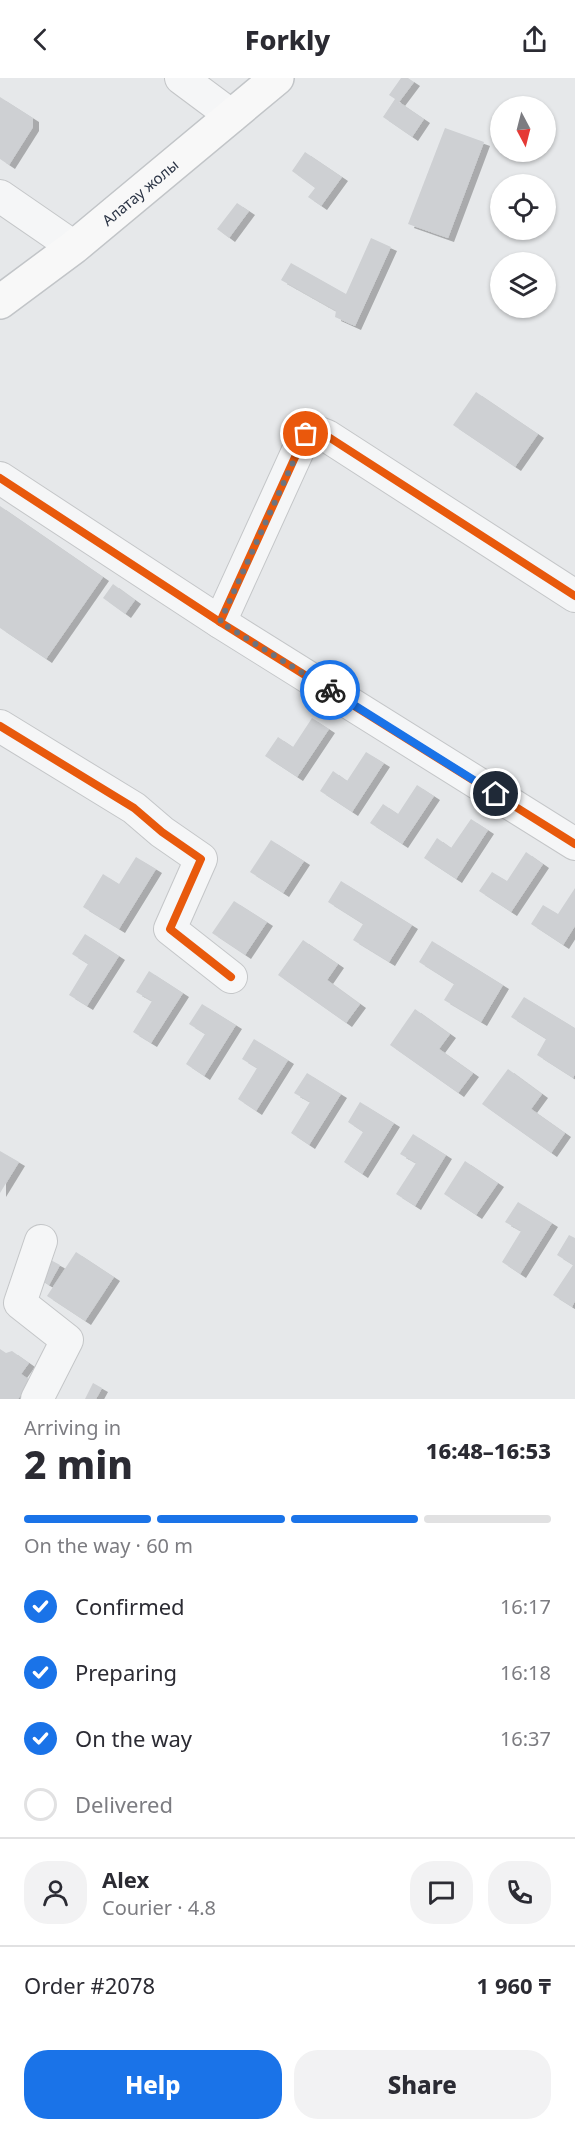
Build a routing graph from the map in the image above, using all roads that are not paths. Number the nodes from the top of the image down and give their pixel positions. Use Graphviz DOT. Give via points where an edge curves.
graph roads {
  1 [pos="181,78"];
  2 [pos="277,78"];
  3 [pos="232,116"];
  4 [pos="0,196"];
  5 [pos="74,247"];
  6 [pos="0,302"];
  7 [pos="0,478"];
  8 [pos="575,596"];
  9 [pos="220,622"];
  10 [pos="0,726"];
  11 [pos="575,844"];
  12 [pos="231,977"];
  13 [pos="41,1241"];
  14 [pos="38,1399"];
  1 -- 3 [label="street"];
  2 -- 3 [label="main road, Алатау жолы"];
  3 -- 5 [label="main road, Алатау жолы"];
  4 -- 5 [label="street"];
  5 -- 6 [label="main road, Алатау жолы"];
  7 -- 9 [label="street"];
  8 -- 9 [label="street" via="317,432 306,434"];
  9 -- 11 [label="street"];
  10 -- 12 [label="street" via="134,808 201,859 170,929"];
  13 -- 14 [label="street" via="20,1303 67,1340"];
}
